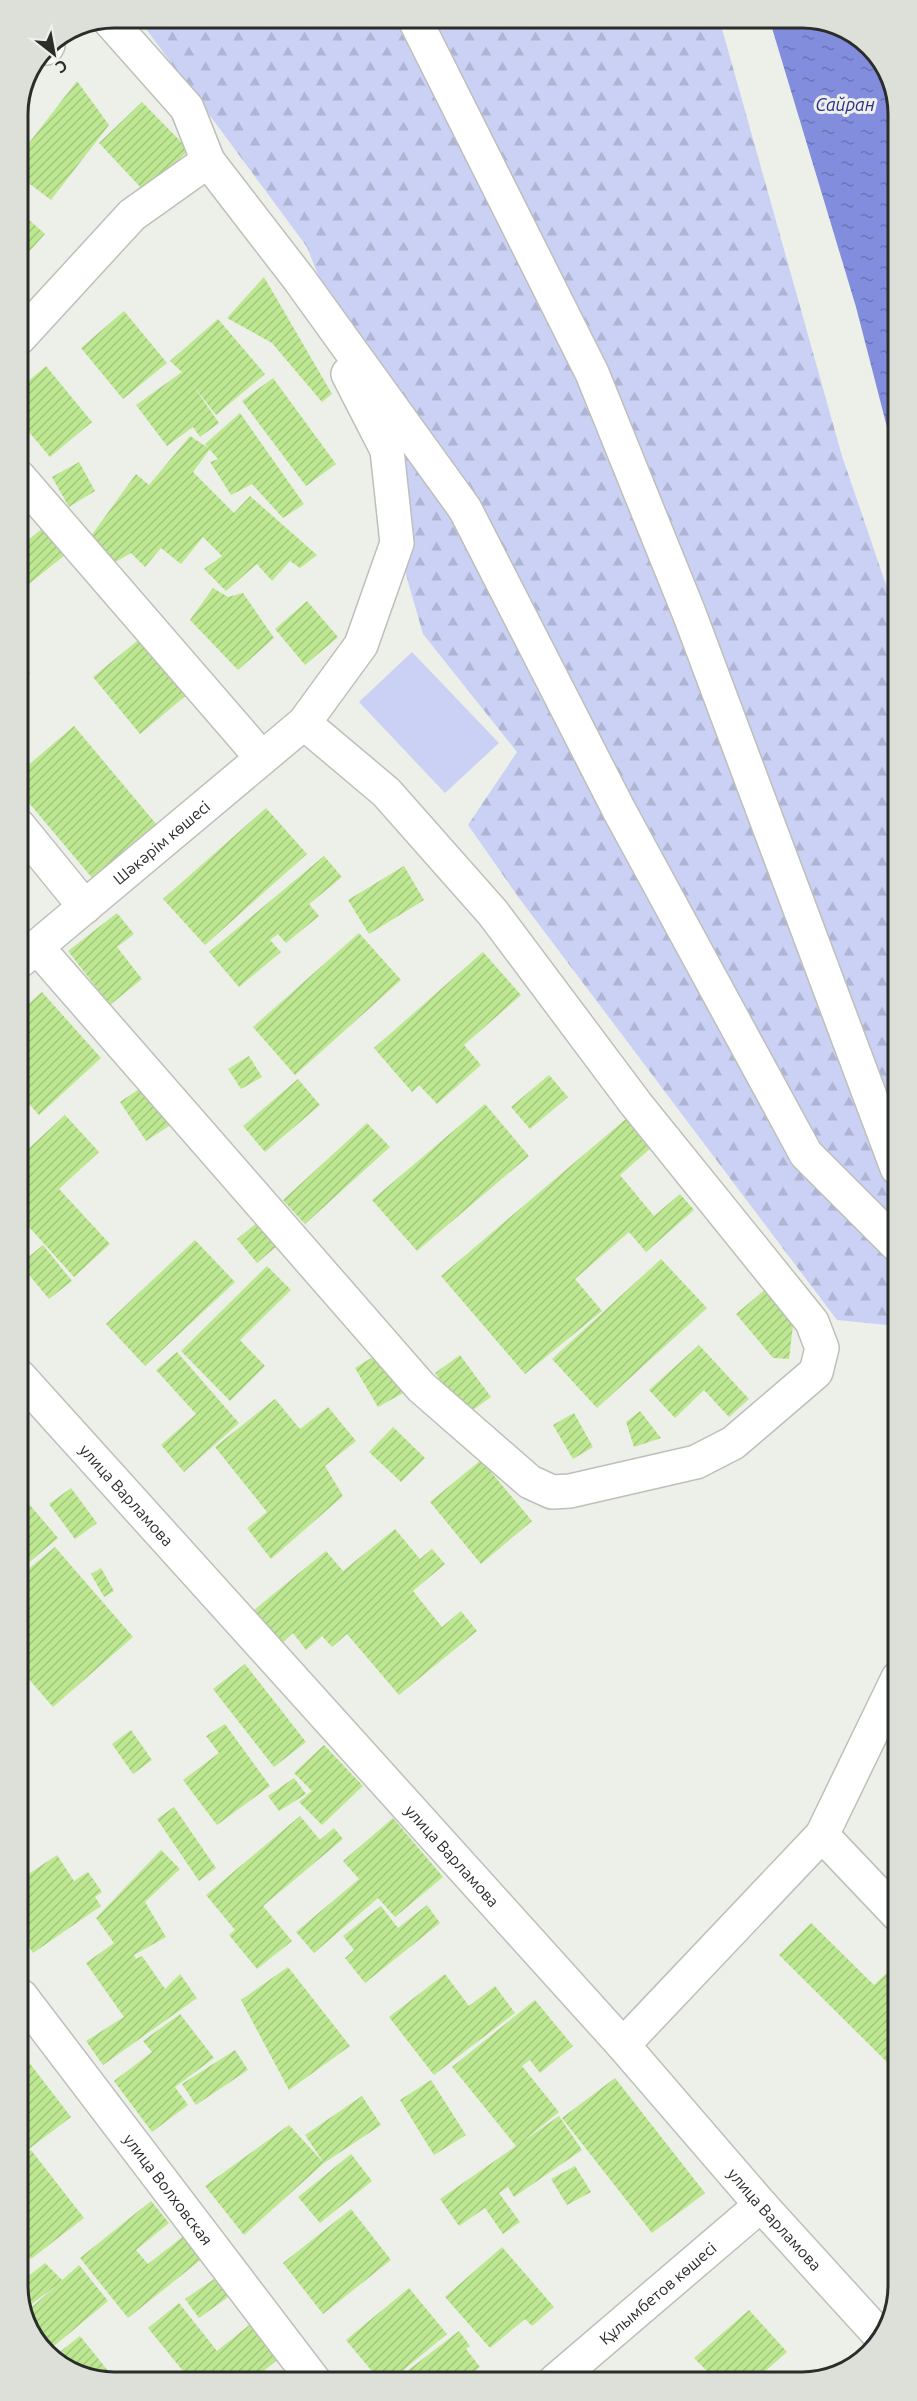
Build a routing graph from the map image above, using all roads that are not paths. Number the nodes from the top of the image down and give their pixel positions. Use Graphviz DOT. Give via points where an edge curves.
graph roads {
  1 [pos="116,28"];
  2 [pos="419,28"];
  3 [pos="208,161"];
  4 [pos="299,279"];
  5 [pos="29,326"];
  6 [pos="29,488"];
  7 [pos="303,723"];
  8 [pos="262,758"];
  9 [pos="29,838"];
  10 [pos="85,907"];
  11 [pos="28,954"];
  12 [pos="888,1144"];
  13 [pos="888,1236"];
  14 [pos="28,1386"];
  15 [pos="888,1699"];
  16 [pos="822,1835"];
  17 [pos="888,1904"];
  18 [pos="28,2005"];
  19 [pos="623,2045"];
  20 [pos="761,2205"];
  21 [pos="876,2331"];
  22 [pos="307,2372"];
  23 [pos="566,2372"];
  1 -- 3 [label="street" via="187,108"];
  2 -- 12 [label="street" via="592,373 689,614"];
  3 -- 4 [label="street"];
  3 -- 5 [label="street" via="132,215"];
  4 -- 7 [label="street, Шәкәрім көшесі" via="387,450 397,543 361,645"];
  4 -- 13 [label="street" via="465,509 624,820 806,1154"];
  6 -- 8 [label="street"];
  7 -- 8 [label="street, Шәкәрім көшесі"];
  7 -- 11 [label="street" via="386,792 493,913 636,1104 812,1322 822,1348 816,1372 733,1443 696,1462 570,1491 552,1492 530,1482 421,1388"];
  8 -- 10 [label="street, Шәкәрім көшесі"];
  9 -- 10 [label="street"];
  10 -- 11 [label="street, Шәкәрім көшесі"];
  14 -- 19 [label="street, улица Варламова"];
  15 -- 16 [label="street"];
  16 -- 17 [label="street"];
  16 -- 19 [label="street"];
  18 -- 22 [label="street, улица Волховская"];
  19 -- 20 [label="street, улица Варламова"];
  20 -- 21 [label="street, улица Варламова"];
  20 -- 23 [label="street, Құлымбетов көшесі"];
}
